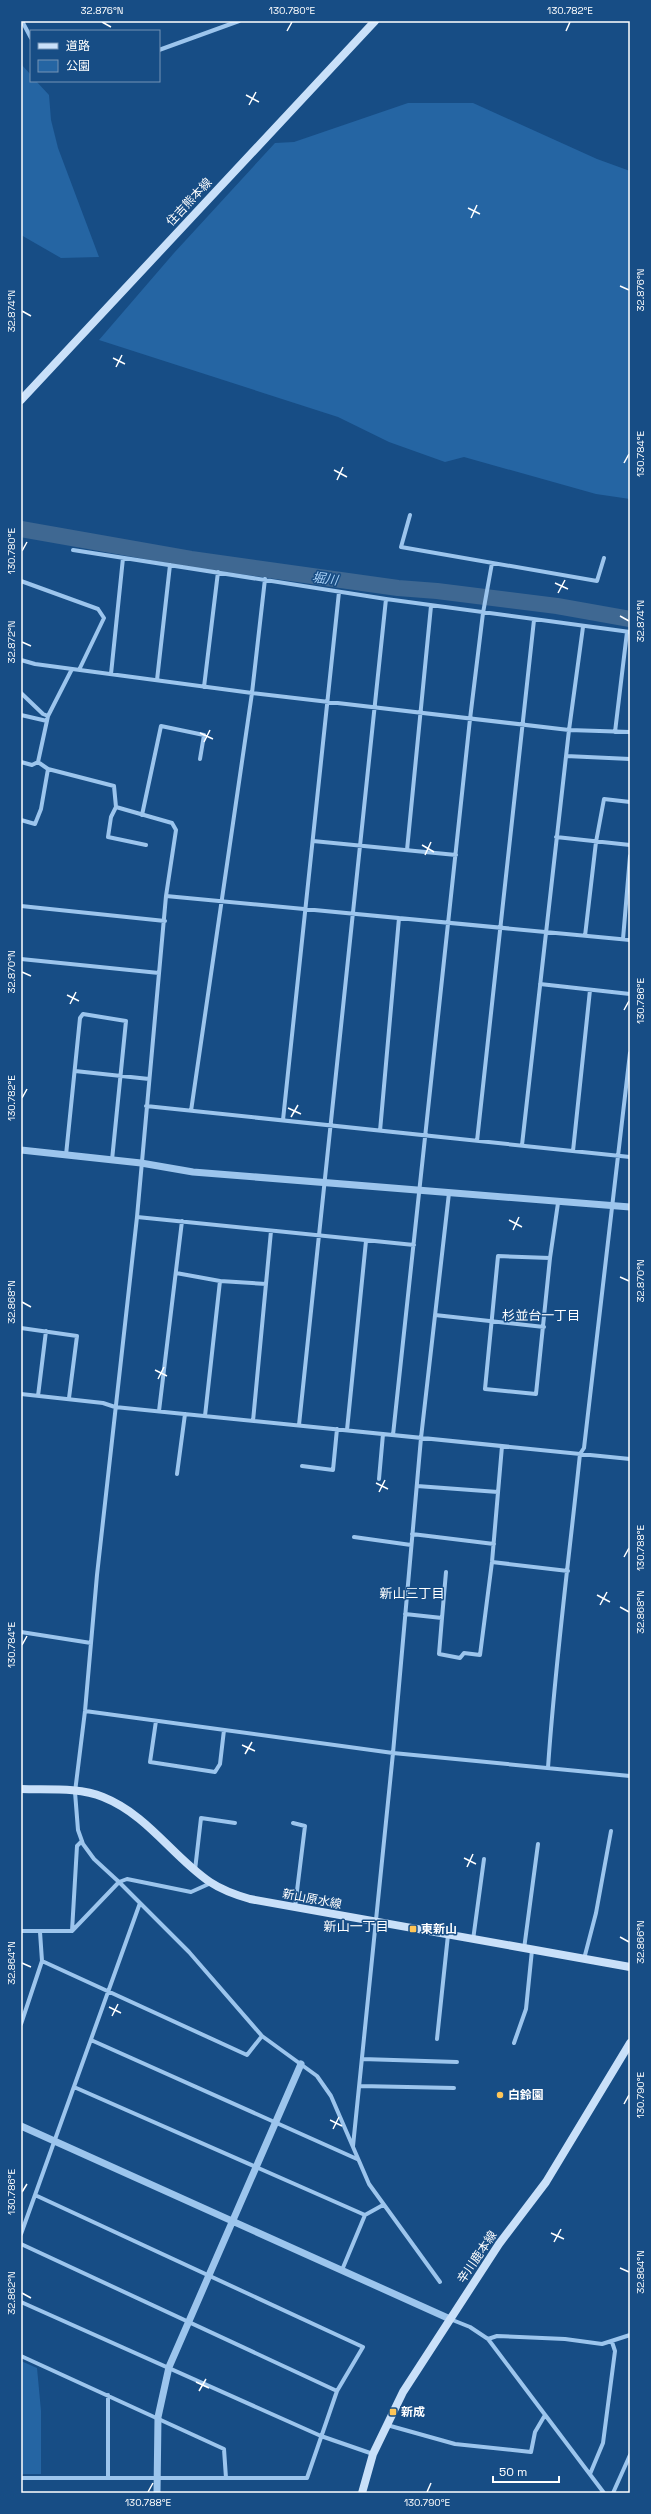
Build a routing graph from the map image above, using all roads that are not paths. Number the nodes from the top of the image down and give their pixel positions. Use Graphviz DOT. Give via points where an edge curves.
graph roads {
  1 [pos="22,21"];
  2 [pos="239,21"];
  3 [pos="375,21"];
  4 [pos="30,36"];
  5 [pos="160,50"];
  6 [pos="21,400"];
  7 [pos="410,515"];
  8 [pos="72,550"];
  9 [pos="123,558"];
  10 [pos="604,558"];
  11 [pos="492,563"];
  12 [pos="170,565"];
  13 [pos="218,572"];
  14 [pos="265,579"];
  15 [pos="21,581"];
  16 [pos="339,592"];
  17 [pos="386,599"];
  18 [pos="431,606"];
  19 [pos="483,613"];
  20 [pos="534,620"];
  21 [pos="583,627"];
  22 [pos="628,632"];
  23 [pos="21,660"];
  24 [pos="72,669"];
  25 [pos="79,670"];
  26 [pos="111,674"];
  27 [pos="157,680"];
  28 [pos="204,687"];
  29 [pos="21,693"];
  30 [pos="252,693"];
  31 [pos="327,702"];
  32 [pos="375,708"];
  33 [pos="420,713"];
  34 [pos="21,715"];
  35 [pos="48,716"];
  36 [pos="470,719"];
  37 [pos="47,721"];
  38 [pos="521,725"];
  39 [pos="568,730"];
  40 [pos="616,732"];
  41 [pos="630,732"];
  42 [pos="566,756"];
  43 [pos="200,759"];
  44 [pos="630,759"];
  45 [pos="21,762"];
  46 [pos="38,762"];
  47 [pos="48,769"];
  48 [pos="630,802"];
  49 [pos="116,807"];
  50 [pos="142,815"];
  51 [pos="21,820"];
  52 [pos="556,837"];
  53 [pos="313,841"];
  54 [pos="596,842"];
  55 [pos="146,845"];
  56 [pos="361,845"];
  57 [pos="630,845"];
  58 [pos="408,850"];
  59 [pos="456,855"];
  60 [pos="630,856"];
  61 [pos="166,896"];
  62 [pos="220,901"];
  63 [pos="21,906"];
  64 [pos="306,909"];
  65 [pos="354,914"];
  66 [pos="399,918"];
  67 [pos="165,921"];
  68 [pos="448,923"];
  69 [pos="500,928"];
  70 [pos="546,932"];
  71 [pos="585,936"];
  72 [pos="623,939"];
  73 [pos="630,940"];
  74 [pos="21,959"];
  75 [pos="160,973"];
  76 [pos="540,984"];
  77 [pos="590,990"];
  78 [pos="630,994"];
  79 [pos="630,1052"];
  80 [pos="75,1071"];
  81 [pos="120,1075"];
  82 [pos="149,1079"];
  83 [pos="146,1106"];
  84 [pos="191,1111"];
  85 [pos="283,1120"];
  86 [pos="330,1125"];
  87 [pos="380,1130"];
  88 [pos="426,1135"];
  89 [pos="477,1141"];
  90 [pos="522,1145"];
  91 [pos="21,1150"];
  92 [pos="573,1151"];
  93 [pos="66,1155"];
  94 [pos="619,1156"];
  95 [pos="630,1157"];
  96 [pos="112,1160"];
  97 [pos="141,1163"];
  98 [pos="324,1182"];
  99 [pos="419,1190"];
  100 [pos="449,1193"];
  101 [pos="558,1203"];
  102 [pos="613,1205"];
  103 [pos="630,1207"];
  104 [pos="137,1217"];
  105 [pos="182,1221"];
  106 [pos="271,1231"];
  107 [pos="318,1237"];
  108 [pos="366,1241"];
  109 [pos="414,1245"];
  110 [pos="550,1258"];
  111 [pos="176,1273"];
  112 [pos="220,1281"];
  113 [pos="266,1284"];
  114 [pos="435,1315"];
  115 [pos="491,1322"];
  116 [pos="544,1327"];
  117 [pos="21,1328"];
  118 [pos="46,1331"];
  119 [pos="21,1394"];
  120 [pos="38,1396"];
  121 [pos="69,1398"];
  122 [pos="115,1407"];
  123 [pos="159,1411"];
  124 [pos="185,1414"];
  125 [pos="205,1416"];
  126 [pos="253,1421"];
  127 [pos="299,1425"];
  128 [pos="338,1429"];
  129 [pos="347,1430"];
  130 [pos="383,1434"];
  131 [pos="393,1435"];
  132 [pos="421,1438"];
  133 [pos="502,1446"];
  134 [pos="580,1454"];
  135 [pos="630,1459"];
  136 [pos="302,1466"];
  137 [pos="177,1474"];
  138 [pos="379,1479"];
  139 [pos="417,1486"];
  140 [pos="498,1492"];
  141 [pos="412,1534"];
  142 [pos="354,1537"];
  143 [pos="494,1544"];
  144 [pos="411,1545"];
  145 [pos="492,1562"];
  146 [pos="568,1571"];
  147 [pos="446,1572"];
  148 [pos="405,1614"];
  149 [pos="442,1618"];
  150 [pos="21,1632"];
  151 [pos="91,1643"];
  152 [pos="85,1711"];
  153 [pos="156,1721"];
  154 [pos="224,1730"];
  155 [pos="393,1752"];
  156 [pos="548,1768"];
  157 [pos="630,1776"];
  158 [pos="21,1789"];
  159 [pos="75,1792"];
  160 [pos="235,1823"];
  161 [pos="293,1823"];
  162 [pos="611,1831"];
  163 [pos="82,1841"];
  164 [pos="538,1844"];
  165 [pos="484,1859"];
  166 [pos="195,1870"];
  167 [pos="119,1882"];
  168 [pos="211,1883"];
  169 [pos="140,1903"];
  170 [pos="295,1908"];
  171 [pos="374,1922"];
  172 [pos="21,1930"];
  173 [pos="72,1931"];
  174 [pos="40,1932"];
  175 [pos="448,1935"];
  176 [pos="473,1940"];
  177 [pos="528,1950"];
  178 [pos="584,1959"];
  179 [pos="42,1961"];
  180 [pos="630,1967"];
  181 [pos="108,1992"];
  182 [pos="21,2006"];
  183 [pos="26,2008"];
  184 [pos="21,2024"];
  185 [pos="262,2036"];
  186 [pos="437,2039"];
  187 [pos="91,2040"];
  188 [pos="514,2043"];
  189 [pos="630,2043"];
  190 [pos="362,2059"];
  191 [pos="457,2062"];
  192 [pos="301,2064"];
  193 [pos="360,2086"];
  194 [pos="74,2087"];
  195 [pos="454,2088"];
  196 [pos="276,2121"];
  197 [pos="21,2126"];
  198 [pos="54,2141"];
  199 [pos="353,2146"];
  200 [pos="357,2159"];
  201 [pos="256,2167"];
  202 [pos="35,2195"];
  203 [pos="383,2205"];
  204 [pos="365,2215"];
  205 [pos="231,2222"];
  206 [pos="21,2234"];
  207 [pos="21,2244"];
  208 [pos="342,2270"];
  209 [pos="208,2274"];
  210 [pos="440,2282"];
  211 [pos="21,2302"];
  212 [pos="450,2319"];
  213 [pos="188,2320"];
  214 [pos="630,2335"];
  215 [pos="488,2339"];
  216 [pos="612,2342"];
  217 [pos="21,2356"];
  218 [pos="169,2367"];
  219 [pos="337,2391"];
  220 [pos="108,2395"];
  221 [pos="545,2415"];
  222 [pos="158,2417"];
  223 [pos="386,2425"];
  224 [pos="321,2436"];
  225 [pos="373,2454"];
  226 [pos="630,2455"];
  227 [pos="628,2466"];
  228 [pos="590,2474"];
  229 [pos="157,2477"];
  230 [pos="21,2478"];
  231 [pos="108,2478"];
  232 [pos="226,2478"];
  233 [pos="157,2493"];
  234 [pos="362,2493"];
  235 [pos="604,2493"];
  236 [pos="613,2493"];
  1 -- 4 [label="street"];
  2 -- 5 [label="street"];
  3 -- 6 [label="main road, 住吉熊本線"];
  7 -- 11 [label="street" via="401,547"];
  8 -- 9 [label="street"];
  9 -- 12 [label="street"];
  9 -- 26 [label="street"];
  10 -- 11 [label="street" via="597,581"];
  11 -- 19 [label="street"];
  12 -- 13 [label="street"];
  12 -- 27 [label="street"];
  13 -- 14 [label="street"];
  13 -- 28 [label="street"];
  14 -- 16 [label="street"];
  14 -- 30 [label="street"];
  15 -- 25 [label="street" via="98,609 104,618"];
  16 -- 17 [label="street"];
  16 -- 31 [label="street"];
  17 -- 18 [label="street"];
  17 -- 32 [label="street"];
  18 -- 19 [label="street"];
  18 -- 33 [label="street"];
  19 -- 20 [label="street"];
  19 -- 36 [label="street"];
  20 -- 21 [label="street"];
  20 -- 38 [label="street"];
  21 -- 22 [label="street"];
  21 -- 39 [label="street"];
  22 -- 40 [label="street"];
  23 -- 24 [label="street"];
  24 -- 25 [label="street"];
  24 -- 35 [label="street"];
  25 -- 26 [label="street"];
  26 -- 27 [label="street"];
  27 -- 28 [label="street"];
  28 -- 30 [label="street"];
  29 -- 35 [label="street"];
  30 -- 31 [label="street"];
  30 -- 62 [label="street"];
  31 -- 32 [label="street"];
  31 -- 53 [label="street"];
  32 -- 33 [label="street"];
  32 -- 56 [label="street"];
  33 -- 36 [label="street"];
  33 -- 58 [label="street"];
  34 -- 37 [label="street"];
  35 -- 37 [label="street"];
  36 -- 38 [label="street"];
  36 -- 59 [label="street"];
  37 -- 46 [label="street"];
  38 -- 39 [label="street"];
  38 -- 69 [label="street"];
  39 -- 40 [label="street"];
  39 -- 42 [label="street"];
  40 -- 41 [label="street"];
  42 -- 44 [label="street"];
  42 -- 52 [label="street"];
  43 -- 50 [label="street" via="204,735 161,726"];
  45 -- 46 [label="street" via="32,765"];
  46 -- 47 [label="street"];
  47 -- 49 [label="street" via="114,786"];
  47 -- 51 [label="street" via="41,809 35,824"];
  48 -- 54 [label="street" via="604,799"];
  49 -- 50 [label="street"];
  49 -- 55 [label="street" via="111,817 108,837"];
  50 -- 61 [label="street" via="172,823 176,830"];
  52 -- 54 [label="street"];
  52 -- 70 [label="street"];
  53 -- 56 [label="street"];
  53 -- 64 [label="street"];
  54 -- 57 [label="street"];
  54 -- 71 [label="street"];
  56 -- 58 [label="street"];
  56 -- 65 [label="street"];
  58 -- 59 [label="street"];
  59 -- 68 [label="street"];
  60 -- 72 [label="street"];
  61 -- 62 [label="street"];
  61 -- 67 [label="street"];
  62 -- 64 [label="street"];
  62 -- 84 [label="street"];
  63 -- 67 [label="street"];
  64 -- 65 [label="street"];
  64 -- 85 [label="street"];
  65 -- 66 [label="street"];
  65 -- 86 [label="street"];
  66 -- 68 [label="street"];
  66 -- 87 [label="street"];
  67 -- 75 [label="street"];
  68 -- 69 [label="street"];
  68 -- 88 [label="street"];
  69 -- 70 [label="street"];
  69 -- 89 [label="street"];
  70 -- 71 [label="street"];
  70 -- 76 [label="street"];
  71 -- 72 [label="street"];
  72 -- 73 [label="street"];
  74 -- 75 [label="street"];
  75 -- 82 [label="street"];
  76 -- 77 [label="street"];
  76 -- 90 [label="street"];
  77 -- 78 [label="street"];
  77 -- 92 [label="street"];
  79 -- 94 [label="street"];
  80 -- 81 [label="street"];
  80 -- 81 [label="street" via="80,1018 83,1014 126,1021"];
  80 -- 93 [label="street"];
  81 -- 82 [label="street"];
  81 -- 96 [label="street"];
  82 -- 83 [label="street"];
  83 -- 84 [label="street"];
  83 -- 97 [label="street"];
  84 -- 85 [label="street"];
  85 -- 86 [label="street"];
  86 -- 87 [label="street"];
  86 -- 98 [label="street"];
  87 -- 88 [label="street"];
  88 -- 89 [label="street"];
  88 -- 99 [label="street"];
  89 -- 90 [label="street"];
  90 -- 92 [label="street"];
  91 -- 93 [label="street"];
  92 -- 94 [label="street"];
  93 -- 96 [label="street"];
  94 -- 95 [label="street"];
  94 -- 102 [label="street"];
  96 -- 97 [label="street"];
  97 -- 98 [label="street" via="193,1172"];
  97 -- 104 [label="street"];
  98 -- 99 [label="street"];
  98 -- 107 [label="street"];
  99 -- 100 [label="street"];
  99 -- 109 [label="street"];
  100 -- 101 [label="street"];
  100 -- 114 [label="street"];
  101 -- 102 [label="street"];
  101 -- 110 [label="street"];
  102 -- 103 [label="street"];
  102 -- 134 [label="street" via="584,1448"];
  104 -- 105 [label="street"];
  104 -- 122 [label="street"];
  105 -- 106 [label="street"];
  105 -- 111 [label="street"];
  106 -- 107 [label="street"];
  106 -- 113 [label="street"];
  107 -- 108 [label="street"];
  107 -- 127 [label="street"];
  108 -- 109 [label="street"];
  108 -- 129 [label="street"];
  109 -- 131 [label="street"];
  110 -- 115 [label="street" via="498,1256"];
  110 -- 116 [label="street"];
  111 -- 112 [label="street"];
  111 -- 123 [label="street"];
  112 -- 113 [label="street"];
  112 -- 125 [label="street"];
  113 -- 126 [label="street"];
  114 -- 115 [label="street"];
  114 -- 132 [label="street"];
  115 -- 116 [label="street"];
  115 -- 116 [label="street" via="485,1389 536,1394"];
  117 -- 118 [label="street"];
  118 -- 120 [label="street"];
  118 -- 121 [label="street" via="77,1336"];
  119 -- 120 [label="street"];
  120 -- 121 [label="street"];
  121 -- 122 [label="street"];
  122 -- 123 [label="street"];
  122 -- 151 [label="street"];
  123 -- 124 [label="street"];
  124 -- 125 [label="street"];
  124 -- 137 [label="street"];
  125 -- 126 [label="street"];
  126 -- 127 [label="street"];
  127 -- 128 [label="street"];
  128 -- 129 [label="street"];
  128 -- 136 [label="street" via="333,1470"];
  129 -- 130 [label="street"];
  130 -- 131 [label="street"];
  130 -- 138 [label="street"];
  131 -- 132 [label="street"];
  132 -- 133 [label="street"];
  132 -- 139 [label="street"];
  133 -- 134 [label="street"];
  133 -- 140 [label="street"];
  134 -- 135 [label="street"];
  134 -- 146 [label="street"];
  139 -- 140 [label="street"];
  139 -- 141 [label="street"];
  140 -- 143 [label="street"];
  141 -- 143 [label="street"];
  141 -- 144 [label="street"];
  142 -- 144 [label="street"];
  143 -- 145 [label="street"];
  144 -- 148 [label="street"];
  145 -- 146 [label="street"];
  145 -- 149 [label="street" via="480,1655 464,1654 460,1658 439,1654"];
  146 -- 156 [label="street" via="556,1656"];
  147 -- 149 [label="street"];
  148 -- 149 [label="street"];
  148 -- 155 [label="street"];
  150 -- 151 [label="street"];
  151 -- 152 [label="street"];
  152 -- 153 [label="street"];
  152 -- 159 [label="street"];
  153 -- 154 [label="street"];
  153 -- 154 [label="street" via="150,1762 215,1772 220,1764"];
  154 -- 155 [label="street"];
  155 -- 156 [label="street"];
  155 -- 171 [label="street"];
  156 -- 157 [label="street"];
  158 -- 159 [label="main road, 新山原水線"];
  159 -- 163 [label="street" via="78,1830"];
  159 -- 166 [label="main road, 新山原水線" via="101,1797 125,1808 147,1823"];
  160 -- 166 [label="street" via="201,1818"];
  161 -- 170 [label="street" via="305,1826"];
  162 -- 178 [label="street" via="596,1913"];
  163 -- 167 [label="street" via="94,1859"];
  163 -- 173 [label="street" via="77,1846"];
  164 -- 177 [label="street"];
  165 -- 176 [label="street"];
  166 -- 168 [label="main road, 新山原水線"];
  167 -- 168 [label="street" via="127,1879 191,1892"];
  167 -- 169 [label="street"];
  167 -- 173 [label="street"];
  168 -- 170 [label="main road, 新山原水線" via="250,1899"];
  169 -- 181 [label="street"];
  169 -- 185 [label="street" via="189,1952"];
  170 -- 171 [label="main road, 新山原水線"];
  171 -- 175 [label="main road, 新山原水線"];
  171 -- 190 [label="street"];
  172 -- 174 [label="street"];
  173 -- 174 [label="street"];
  174 -- 179 [label="street"];
  175 -- 176 [label="main road, 新山原水線"];
  175 -- 186 [label="street"];
  176 -- 177 [label="main road, 新山原水線"];
  177 -- 178 [label="main road, 新山原水線"];
  177 -- 188 [label="street" via="526,2009"];
  178 -- 180 [label="main road, 新山原水線"];
  179 -- 181 [label="street"];
  179 -- 183 [label="street"];
  181 -- 185 [label="street" via="247,2055"];
  181 -- 187 [label="street"];
  182 -- 183 [label="street"];
  183 -- 184 [label="street"];
  185 -- 192 [label="street"];
  187 -- 194 [label="street"];
  187 -- 196 [label="street"];
  189 -- 212 [label="main road, 辛川鹿本線" via="546,2182 500,2244"];
  190 -- 191 [label="street"];
  190 -- 193 [label="street"];
  192 -- 196 [label="street"];
  192 -- 199 [label="street" via="317,2076 331,2096"];
  193 -- 195 [label="street"];
  193 -- 199 [label="street"];
  194 -- 198 [label="street"];
  194 -- 201 [label="street"];
  196 -- 200 [label="street"];
  196 -- 201 [label="street"];
  197 -- 198 [label="street"];
  198 -- 202 [label="street"];
  198 -- 205 [label="street"];
  199 -- 200 [label="street"];
  200 -- 203 [label="street"];
  201 -- 204 [label="street"];
  201 -- 205 [label="street"];
  202 -- 206 [label="street"];
  202 -- 209 [label="street"];
  203 -- 204 [label="street"];
  203 -- 210 [label="street"];
  204 -- 208 [label="street"];
  205 -- 208 [label="street"];
  205 -- 209 [label="street"];
  207 -- 213 [label="street"];
  208 -- 212 [label="street"];
  209 -- 213 [label="street"];
  209 -- 219 [label="street" via="363,2347"];
  211 -- 218 [label="street"];
  212 -- 215 [label="street" via="470,2326"];
  212 -- 223 [label="main road, 辛川鹿本線" via="403,2392"];
  213 -- 218 [label="street"];
  213 -- 219 [label="street"];
  214 -- 216 [label="street"];
  215 -- 216 [label="street" via="497,2336 565,2339 602,2344"];
  215 -- 221 [label="street"];
  216 -- 228 [label="street" via="615,2351 603,2443"];
  217 -- 220 [label="street"];
  218 -- 222 [label="street"];
  218 -- 224 [label="street"];
  219 -- 224 [label="street"];
  220 -- 222 [label="street"];
  220 -- 231 [label="street"];
  221 -- 223 [label="street" via="534,2432 531,2452 455,2444"];
  221 -- 228 [label="street"];
  222 -- 229 [label="street"];
  222 -- 232 [label="street" via="224,2449"];
  223 -- 225 [label="main road, 辛川鹿本線"];
  224 -- 225 [label="street"];
  224 -- 232 [label="street" via="307,2478"];
  225 -- 234 [label="main road, 辛川鹿本線"];
  226 -- 227 [label="street"];
  227 -- 236 [label="street"];
  228 -- 235 [label="street"];
  229 -- 231 [label="street"];
  229 -- 232 [label="street"];
  229 -- 233 [label="street"];
  230 -- 231 [label="street"];
}
